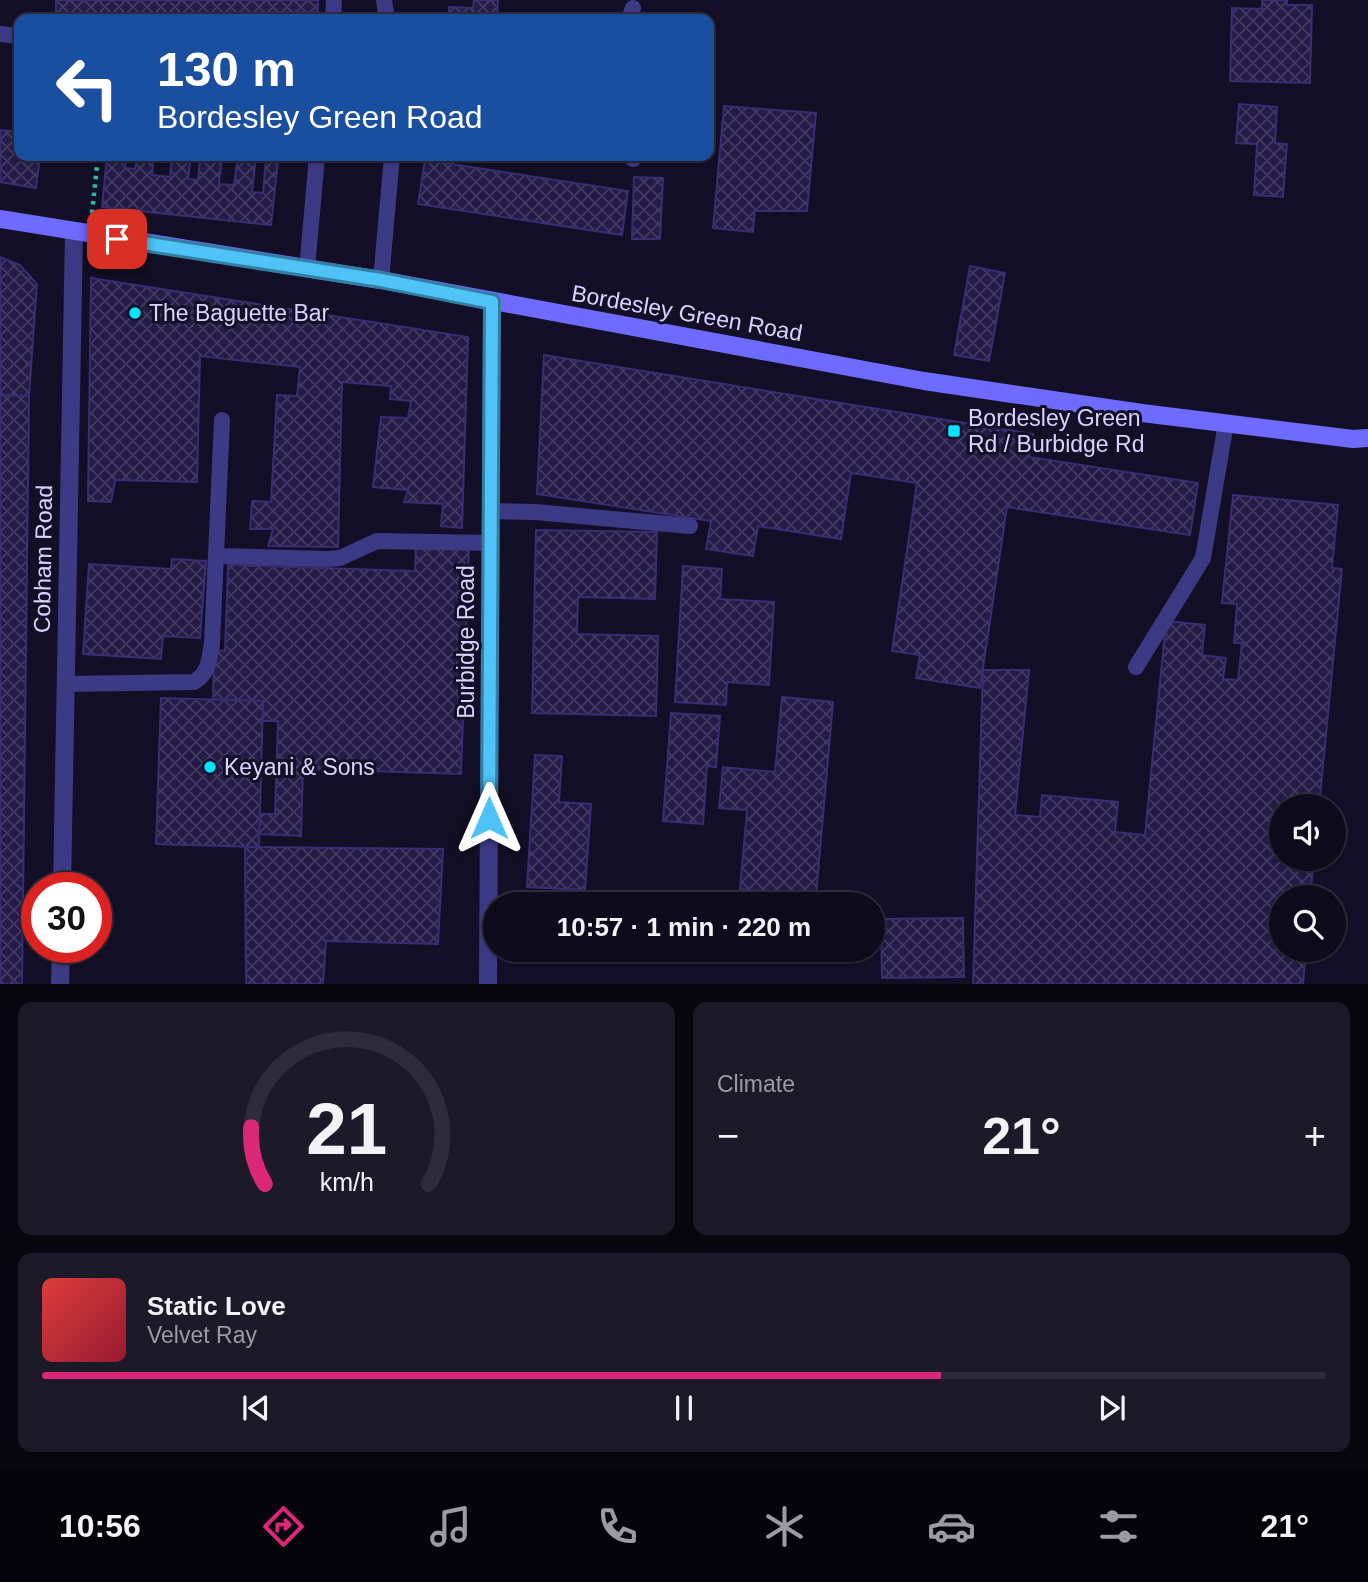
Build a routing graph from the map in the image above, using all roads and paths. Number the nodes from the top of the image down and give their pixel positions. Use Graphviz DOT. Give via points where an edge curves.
graph roads {
  1 [pos="97,161"];
  2 [pos="317,161"];
  3 [pos="392,161"];
  4 [pos="0,219"];
  5 [pos="82,233"];
  6 [pos="307,269"];
  7 [pos="381,280"];
  8 [pos="492,302"];
  9 [pos="222,420"];
  10 [pos="1226,423"];
  11 [pos="1360,438"];
  12 [pos="491,511"];
  13 [pos="690,526"];
  14 [pos="491,543"];
  15 [pos="216,556"];
  16 [pos="1136,667"];
  17 [pos="66,684"];
  18 [pos="62,872"];
  19 [pos="61,963"];
  20 [pos="60,984"];
  21 [pos="488,984"];
  1 -- 5 [label="path"];
  2 -- 6 [label="lane"];
  3 -- 7 [label="lane"];
  4 -- 5 [label="main road, Bordesley Green Road"];
  5 -- 6 [label="main road, Bordesley Green Road"];
  5 -- 17 [label="street, Cobham Road"];
  6 -- 7 [label="main road, Bordesley Green Road"];
  7 -- 8 [label="main road, Bordesley Green Road"];
  8 -- 10 [label="main road, Bordesley Green Road" via="924,381"];
  8 -- 12 [label="street, Burbidge Road"];
  9 -- 15 [label="lane"];
  10 -- 11 [label="main road, Bordesley Green Road"];
  10 -- 16 [label="lane" via="1203,558"];
  12 -- 13 [label="lane"];
  12 -- 14 [label="street, Burbidge Road"];
  14 -- 15 [label="lane" via="377,541 328,559"];
  14 -- 21 [label="street, Burbidge Road"];
  15 -- 17 [label="lane" via="212,643 202,677 194,682"];
  17 -- 18 [label="street, Cobham Road"];
  19 -- 20 [label="street"];
}
